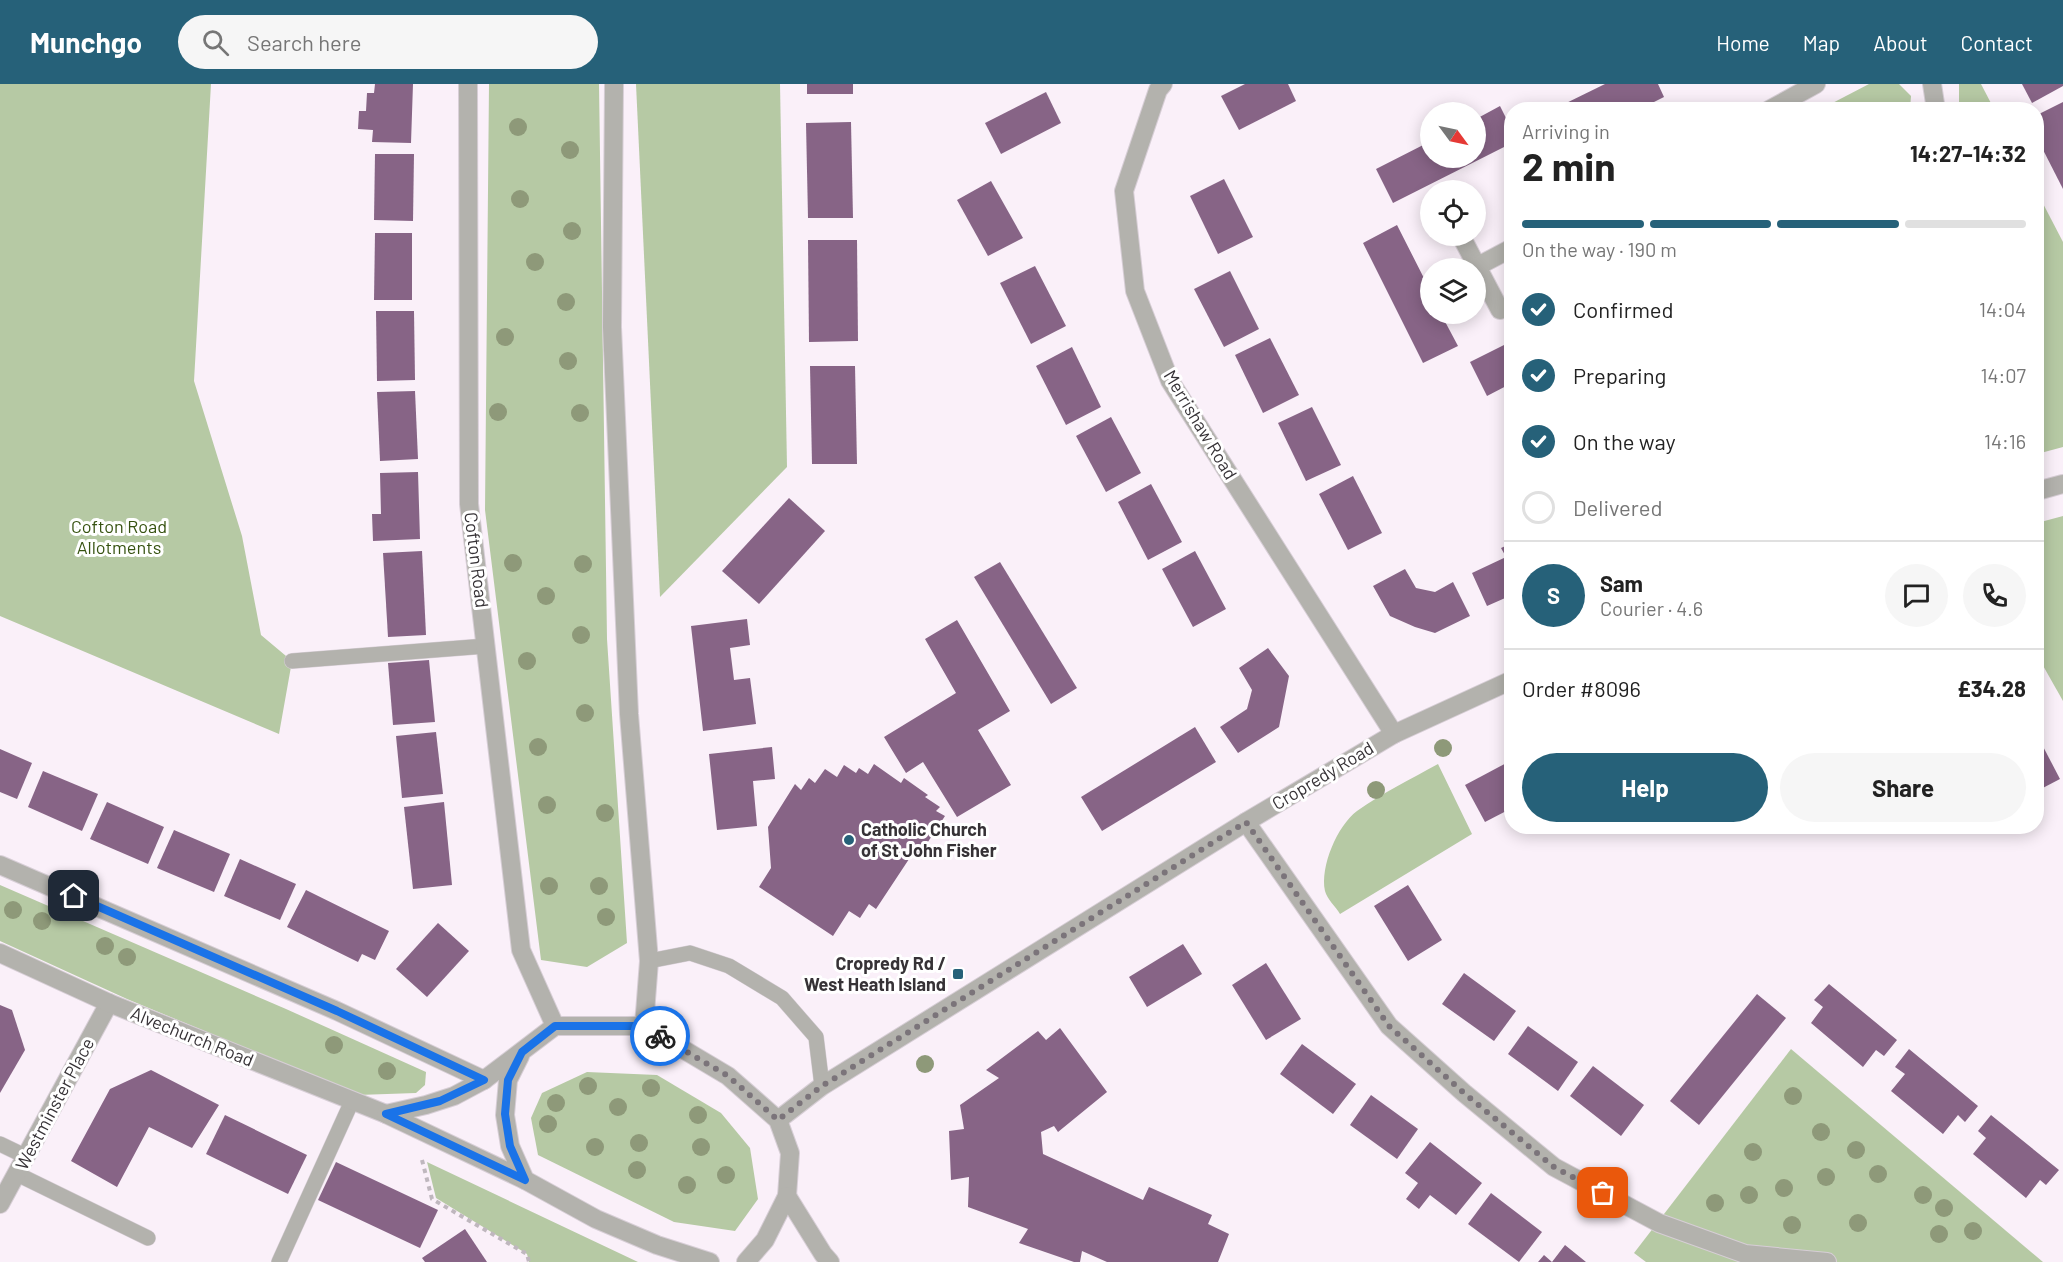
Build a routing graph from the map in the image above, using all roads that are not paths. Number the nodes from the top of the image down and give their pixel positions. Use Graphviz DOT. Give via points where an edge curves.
graph roads {
  1 [pos="468,84"];
  2 [pos="614,84"];
  3 [pos="1163,84"];
  4 [pos="1816,84"];
  5 [pos="1932,84"];
  6 [pos="1783,102"];
  7 [pos="1935,102"];
  8 [pos="1504,252"];
  9 [pos="1486,262"];
  10 [pos="1486,282"];
  11 [pos="1500,310"];
  12 [pos="2063,484"];
  13 [pos="2044,489"];
  14 [pos="486,646"];
  15 [pos="292,661"];
  16 [pos="1504,684"];
  17 [pos="1394,734"];
  18 [pos="1246,822"];
  19 [pos="0,865"];
  20 [pos="0,953"];
  21 [pos="649,961"];
  22 [pos="109,1004"];
  23 [pos="555,1026"];
  24 [pos="644,1026"];
  25 [pos="522,1052"];
  26 [pos="484,1080"];
  27 [pos="822,1086"];
  28 [pos="352,1101"];
  29 [pos="386,1114"];
  30 [pos="778,1120"];
  31 [pos="0,1144"];
  32 [pos="27,1156"];
  33 [pos="17,1174"];
  34 [pos="525,1180"];
  35 [pos="787,1196"];
  36 [pos="0,1204"];
  37 [pos="148,1238"];
  38 [pos="660,1254"];
  39 [pos="1744,1258"];
  40 [pos="279,1262"];
  41 [pos="710,1262"];
  42 [pos="746,1262"];
  43 [pos="830,1262"];
  44 [pos="1827,1262"];
  1 -- 14 [label="street, Cofton Road" via="469,504"];
  2 -- 21 [label="street" via="612,339 629,714"];
  3 -- 17 [label="street, Merrishaw Road" via="1125,191 1135,291 1170,381"];
  4 -- 6 [label="street"];
  5 -- 7 [label="street"];
  8 -- 9 [label="street"];
  10 -- 11 [label="street"];
  12 -- 13 [label="street"];
  14 -- 15 [label="lane"];
  14 -- 23 [label="street, Cofton Road" via="521,950"];
  16 -- 17 [label="street, Cropredy Road"];
  17 -- 18 [label="street, Cropredy Road"];
  18 -- 27 [label="street, Cropredy Road"];
  18 -- 39 [label="street" via="1389,1026 1464,1093 1554,1167 1659,1223"];
  19 -- 26 [label="street" via="337,1011"];
  20 -- 22 [label="street, Alvechurch Road"];
  21 -- 24 [label="street"];
  21 -- 27 [label="lane" via="690,953 729,966 782,998 816,1037"];
  22 -- 28 [label="street, Alvechurch Road"];
  22 -- 32 [label="street, Westminster Place"];
  23 -- 24 [label="street"];
  23 -- 25 [label="street"];
  24 -- 30 [label="street" via="728,1076"];
  25 -- 26 [label="street"];
  25 -- 34 [label="street" via="508,1080 505,1114 510,1146"];
  26 -- 29 [label="street" via="454,1096"];
  27 -- 30 [label="street, Cropredy Road"];
  28 -- 29 [label="street, Alvechurch Road"];
  28 -- 40 [label="lane"];
  29 -- 34 [label="street, Alvechurch Road"];
  30 -- 35 [label="street" via="790,1153"];
  31 -- 32 [label="lane"];
  32 -- 33 [label="street, Westminster Place"];
  33 -- 36 [label="street, Westminster Place"];
  33 -- 37 [label="lane"];
  34 -- 38 [label="street, Alvechurch Road"];
  35 -- 42 [label="street" via="765,1240"];
  35 -- 43 [label="street"];
  38 -- 41 [label="street, Alvechurch Road"];
  39 -- 44 [label="street"];
}
